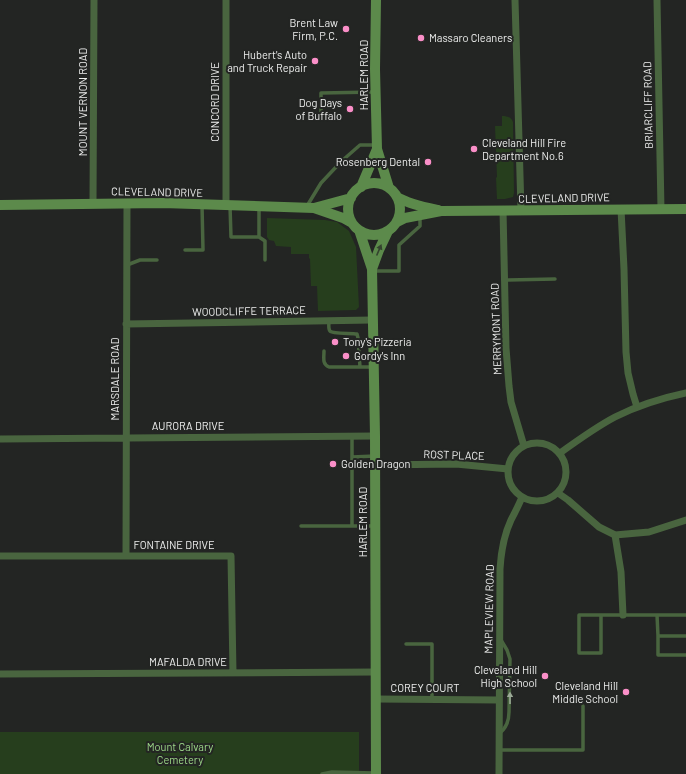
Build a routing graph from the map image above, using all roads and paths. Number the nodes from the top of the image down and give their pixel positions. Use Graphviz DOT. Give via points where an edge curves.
graph roads {
  1 [pos="94,0"];
  2 [pos="226,0"];
  3 [pos="376,0"];
  4 [pos="515,0"];
  5 [pos="657,0"];
  6 [pos="376,92"];
  7 [pos="321,116"];
  8 [pos="377,147"];
  9 [pos="344,160"];
  10 [pos="337,166"];
  11 [pos="361,187"];
  12 [pos="389,188"];
  13 [pos="397,197"];
  14 [pos="351,198"];
  15 [pos="93,203"];
  16 [pos="127,203"];
  17 [pos="202,204"];
  18 [pos="0,205"];
  19 [pos="228,205"];
  20 [pos="259,206"];
  21 [pos="310,208"];
  22 [pos="621,209"];
  23 [pos="661,209"];
  24 [pos="686,209"];
  25 [pos="503,210"];
  26 [pos="521,210"];
  27 [pos="442,211"];
  28 [pos="420,215"];
  29 [pos="397,222"];
  30 [pos="352,223"];
  31 [pos="359,230"];
  32 [pos="388,231"];
  33 [pos="259,236"];
  34 [pos="185,250"];
  35 [pos="157,260"];
  36 [pos="265,260"];
  37 [pos="126,266"];
  38 [pos="372,270"];
  39 [pos="555,279"];
  40 [pos="505,280"];
  41 [pos="372,320"];
  42 [pos="329,321"];
  43 [pos="126,324"];
  44 [pos="324,351"];
  45 [pos="360,367"];
  46 [pos="374,367"];
  47 [pos="686,393"];
  48 [pos="637,407"];
  49 [pos="352,436"];
  50 [pos="375,436"];
  51 [pos="126,438"];
  52 [pos="0,439"];
  53 [pos="524,446"];
  54 [pos="560,453"];
  55 [pos="352,457"];
  56 [pos="375,461"];
  57 [pos="508,469"];
  58 [pos="558,493"];
  59 [pos="522,497"];
  60 [pos="686,520"];
  61 [pos="301,526"];
  62 [pos="352,526"];
  63 [pos="375,526"];
  64 [pos="614,535"];
  65 [pos="0,556"];
  66 [pos="126,556"];
  67 [pos="601,615"];
  68 [pos="623,615"];
  69 [pos="657,615"];
  70 [pos="686,615"];
  71 [pos="499,636"];
  72 [pos="658,636"];
  73 [pos="686,636"];
  74 [pos="406,644"];
  75 [pos="686,655"];
  76 [pos="376,672"];
  77 [pos="233,673"];
  78 [pos="0,674"];
  79 [pos="376,699"];
  80 [pos="432,700"];
  81 [pos="499,700"];
  82 [pos="583,706"];
  83 [pos="499,734"];
  84 [pos="499,750"];
  85 [pos="322,774"];
  86 [pos="376,774"];
  87 [pos="499,774"];
  1 -- 15 [label="street, MOUNT VERNON ROAD"];
  2 -- 19 [label="street, CONCORD DRIVE"];
  3 -- 6 [label="main road, HARLEM ROAD"];
  4 -- 26 [label="street"];
  5 -- 23 [label="street, BRIARCLIFF ROAD"];
  6 -- 7 [label="lane" via="321,93"];
  6 -- 8 [label="main road, HARLEM ROAD"];
  8 -- 9 [label="lane" via="360,145"];
  8 -- 11 [label="main road, HARLEM ROAD"];
  8 -- 12 [label="main road, HARLEM ROAD"];
  10 -- 21 [label="lane" via="321,182"];
  11 -- 12 [label="main road" via="372,183"];
  11 -- 14 [label="main road"];
  12 -- 13 [label="main road"];
  13 -- 27 [label="main road, CLEVELAND DRIVE"];
  13 -- 29 [label="main road" via="400,210"];
  14 -- 21 [label="main road, CLEVELAND DRIVE"];
  14 -- 30 [label="main road" via="348,213"];
  15 -- 16 [label="main road, CLEVELAND DRIVE"];
  15 -- 18 [label="main road, CLEVELAND DRIVE"];
  16 -- 17 [label="main road, CLEVELAND DRIVE"];
  16 -- 37 [label="street, MARSDALE ROAD"];
  17 -- 19 [label="main road, CLEVELAND DRIVE"];
  17 -- 34 [label="lane" via="203,250"];
  19 -- 20 [label="main road, CLEVELAND DRIVE"];
  19 -- 33 [label="lane" via="231,237"];
  20 -- 21 [label="main road, CLEVELAND DRIVE"];
  20 -- 33 [label="lane"];
  21 -- 30 [label="main road, CLEVELAND DRIVE"];
  22 -- 23 [label="main road, CLEVELAND DRIVE"];
  22 -- 26 [label="main road, CLEVELAND DRIVE"];
  22 -- 48 [label="street" via="626,352"];
  23 -- 24 [label="main road, CLEVELAND DRIVE"];
  25 -- 26 [label="main road, CLEVELAND DRIVE"];
  25 -- 27 [label="main road, CLEVELAND DRIVE"];
  25 -- 40 [label="street, MERRYMONT ROAD"];
  27 -- 28 [label="main road, CLEVELAND DRIVE"];
  28 -- 29 [label="main road, CLEVELAND DRIVE"];
  28 -- 38 [label="lane" via="420,226 399,245 399,271"];
  29 -- 32 [label="main road"];
  30 -- 31 [label="main road"];
  31 -- 32 [label="main road" via="370,235"];
  31 -- 38 [label="main road, HARLEM ROAD"];
  38 -- 32 [label="main road, HARLEM ROAD, one-way"];
  33 -- 36 [label="lane" via="265,241"];
  35 -- 37 [label="lane" via="140,260"];
  37 -- 43 [label="street, MARSDALE ROAD"];
  38 -- 41 [label="main road, HARLEM ROAD"];
  39 -- 40 [label="lane"];
  40 -- 53 [label="street, MERRYMONT ROAD" via="509,386"];
  41 -- 42 [label="street, WOODCLIFFE TERRACE"];
  41 -- 46 [label="main road, HARLEM ROAD"];
  42 -- 43 [label="street, WOODCLIFFE TERRACE"];
  42 -- 45 [label="lane" via="329,329 333,333 357,334"];
  43 -- 51 [label="street, MARSDALE ROAD"];
  44 -- 45 [label="lane" via="324,363 329,367"];
  45 -- 46 [label="lane"];
  46 -- 50 [label="main road, HARLEM ROAD"];
  47 -- 48 [label="street"];
  48 -- 54 [label="street" via="615,417"];
  49 -- 50 [label="street, AURORA DRIVE"];
  49 -- 51 [label="street, AURORA DRIVE"];
  49 -- 55 [label="lane"];
  50 -- 56 [label="main road, HARLEM ROAD"];
  51 -- 52 [label="street, AURORA DRIVE"];
  51 -- 66 [label="street, MARSDALE ROAD"];
  53 -- 54 [label="street" via="539,442 552,446"];
  53 -- 57 [label="street" via="510,460"];
  54 -- 58 [label="street" via="567,471 564,485"];
  55 -- 56 [label="lane"];
  55 -- 62 [label="lane"];
  56 -- 57 [label="street, ROST PLACE"];
  56 -- 63 [label="main road, HARLEM ROAD"];
  57 -- 59 [label="street" via="513,488"];
  58 -- 59 [label="street" via="542,501"];
  58 -- 64 [label="street" via="599,527"];
  59 -- 71 [label="street, MAPLEVIEW ROAD" via="504,539 501,554"];
  60 -- 64 [label="street" via="649,532"];
  61 -- 62 [label="lane"];
  62 -- 63 [label="lane"];
  63 -- 76 [label="main road, HARLEM ROAD"];
  64 -- 68 [label="street" via="621,572"];
  65 -- 66 [label="street, FONTAINE DRIVE"];
  66 -- 77 [label="street, FONTAINE DRIVE" via="231,556"];
  67 -- 67 [label="lane" via="579,615 579,653 601,653"];
  67 -- 68 [label="lane"];
  68 -- 69 [label="lane"];
  69 -- 70 [label="lane"];
  69 -- 72 [label="lane"];
  71 -- 81 [label="street, MAPLEVIEW ROAD"];
  83 -- 71 [label="lane, one-way" via="509,718 510,659"];
  72 -- 73 [label="lane"];
  72 -- 75 [label="lane" via="658,655"];
  74 -- 80 [label="lane" via="432,644"];
  76 -- 77 [label="street, MAFALDA DRIVE"];
  76 -- 79 [label="main road, HARLEM ROAD"];
  77 -- 78 [label="street, MAFALDA DRIVE"];
  79 -- 80 [label="street, COREY COURT"];
  79 -- 86 [label="main road, HARLEM ROAD"];
  80 -- 81 [label="street, COREY COURT"];
  81 -- 83 [label="street, MAPLEVIEW ROAD"];
  82 -- 84 [label="lane" via="583,750"];
  83 -- 84 [label="street, MAPLEVIEW ROAD"];
  84 -- 87 [label="street, MAPLEVIEW ROAD"];
  85 -- 86 [label="lane"];
}
